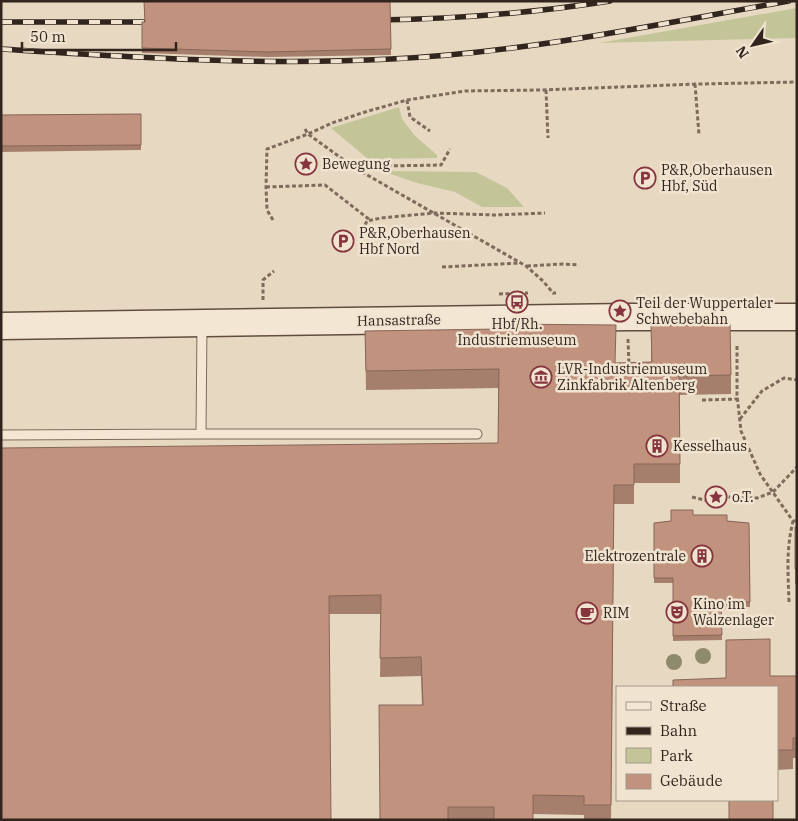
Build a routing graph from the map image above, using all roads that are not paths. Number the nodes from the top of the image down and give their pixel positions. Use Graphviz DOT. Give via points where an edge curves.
graph roads {
  1 [pos="797,317"];
  2 [pos="202,324"];
  3 [pos="1,326"];
  4 [pos="201,434"];
  5 [pos="477,434"];
  6 [pos="1,435"];
  1 -- 2 [label="main road, Hansastraße"];
  2 -- 3 [label="main road, Hansastraße"];
  2 -- 4 [label="lane"];
  4 -- 5 [label="lane"];
  4 -- 6 [label="lane"];
}
